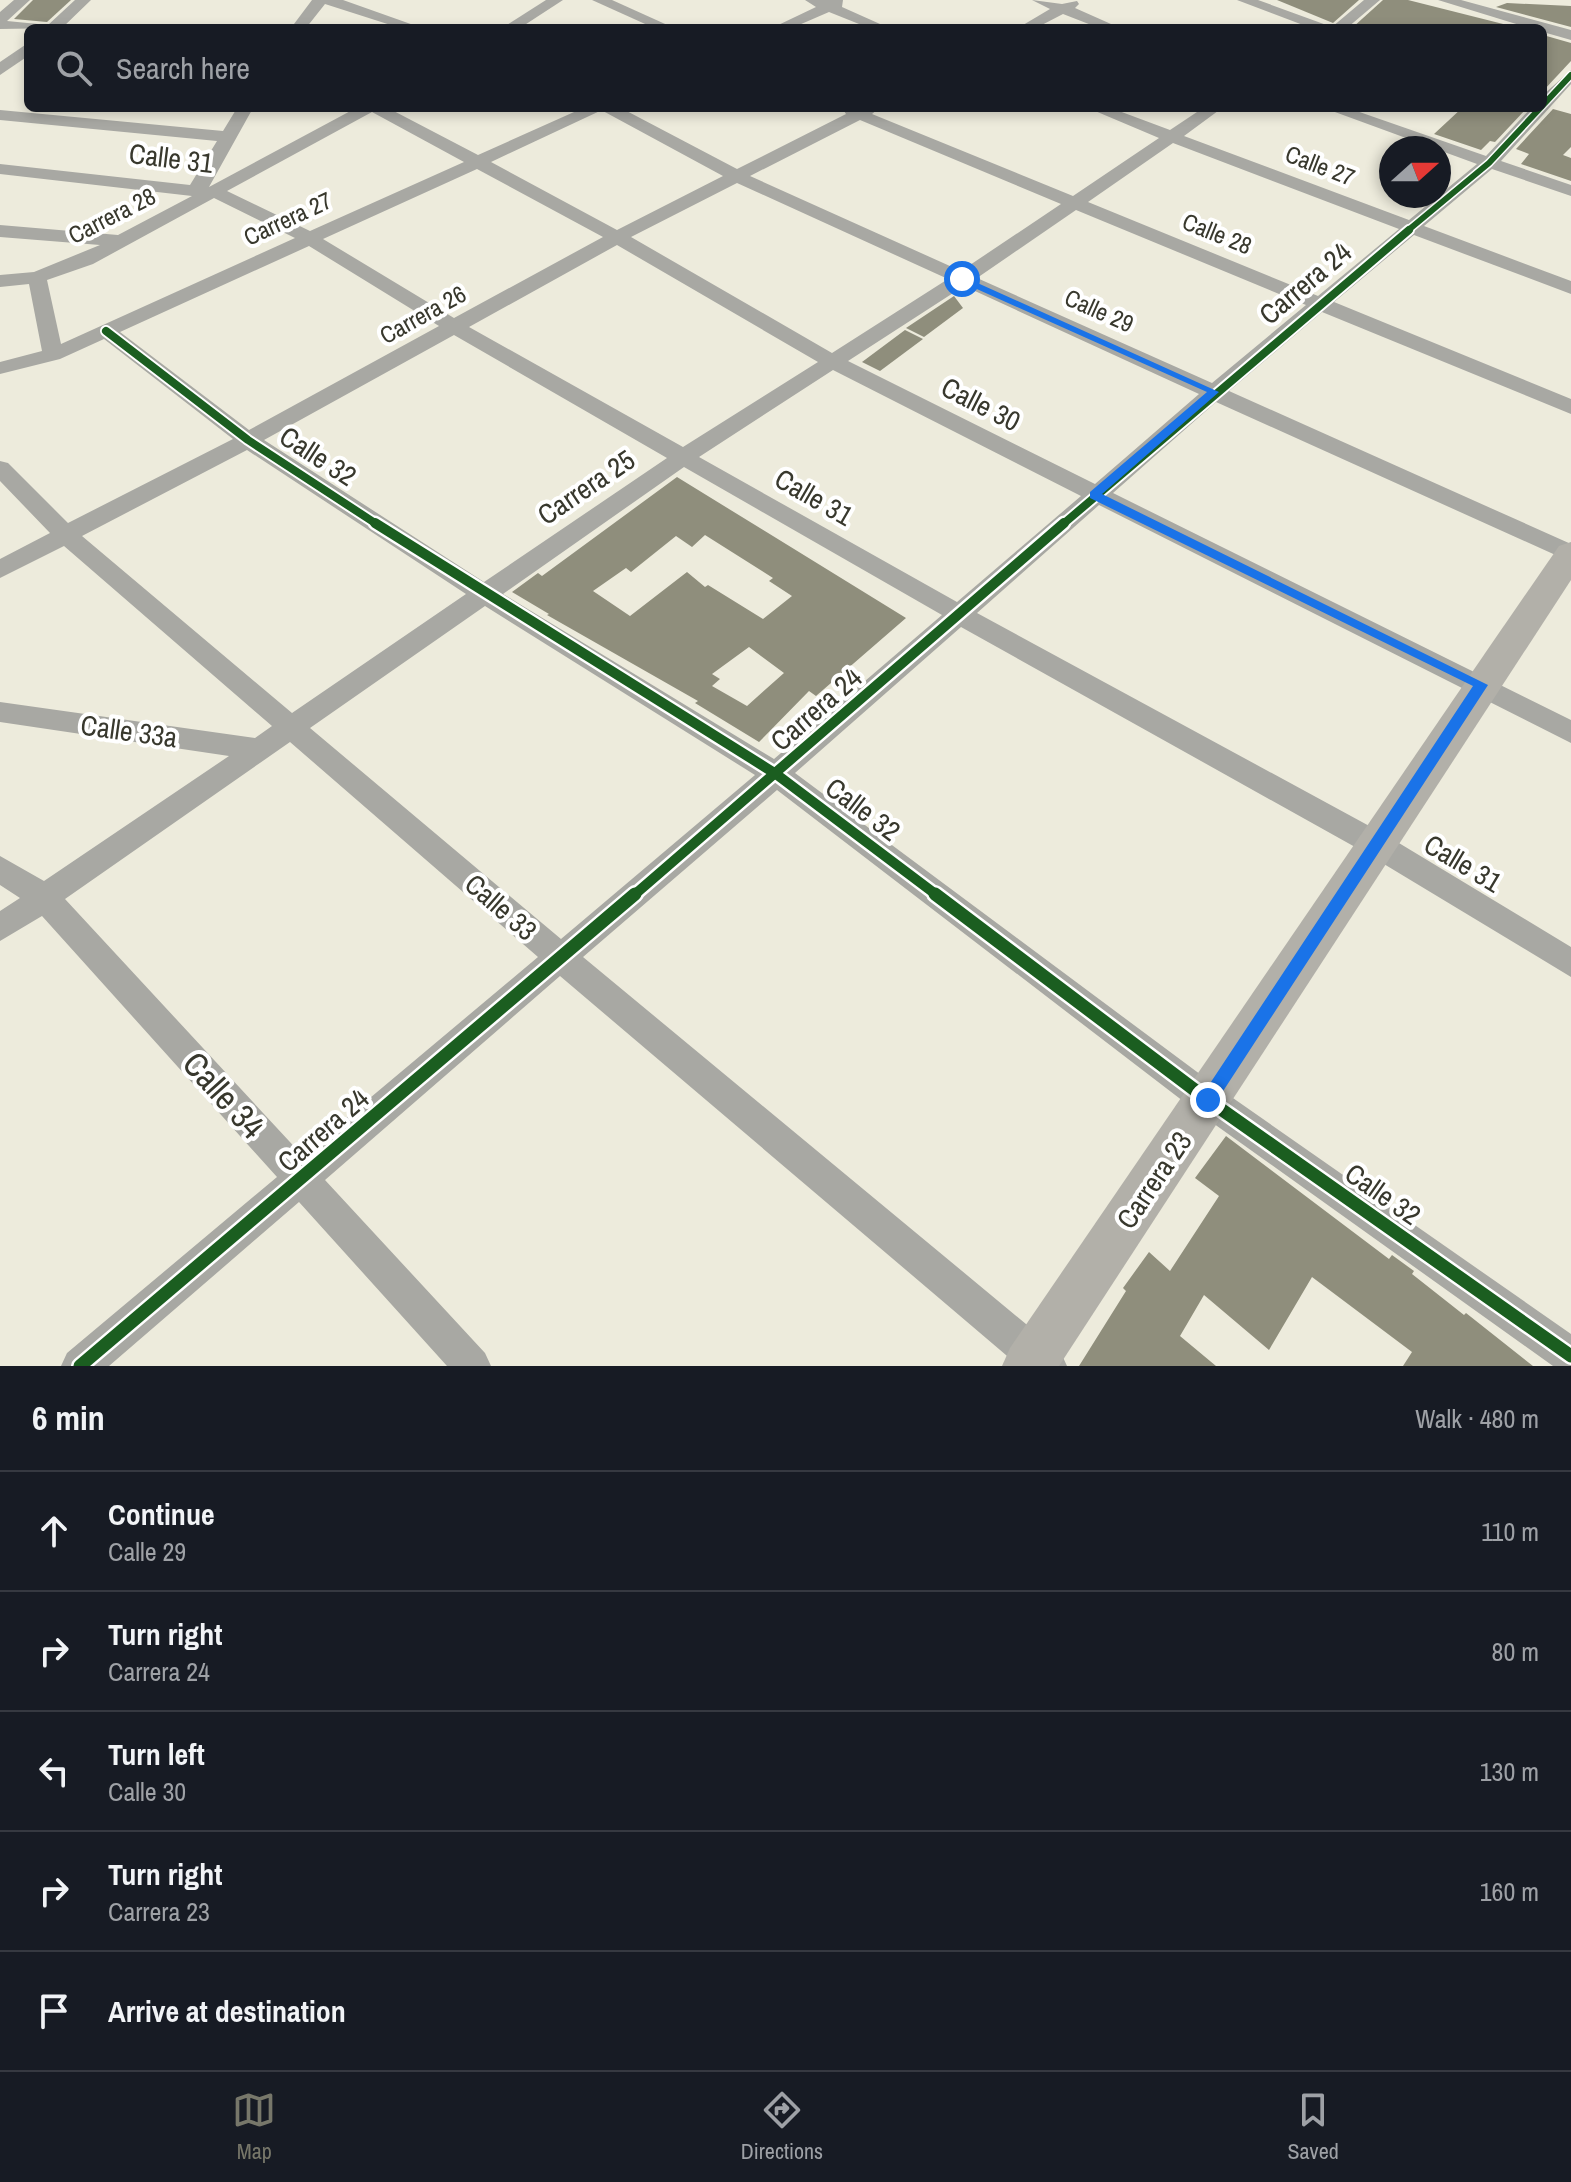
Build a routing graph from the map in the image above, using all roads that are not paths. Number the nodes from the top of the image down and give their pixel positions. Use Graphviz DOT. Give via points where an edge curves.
graph roads {
  1 [pos="23,0"];
  2 [pos="84,0"];
  3 [pos="320,0"];
  4 [pos="328,0"];
  5 [pos="556,0"];
  6 [pos="599,0"];
  7 [pos="812,0"];
  8 [pos="844,0"];
  9 [pos="1039,0"];
  10 [pos="1079,0"];
  11 [pos="1244,0"];
  12 [pos="1373,0"];
  13 [pos="1445,0"];
  14 [pos="829,7"];
  15 [pos="1062,9"];
  16 [pos="0,22"];
  17 [pos="57,24"];
  18 [pos="301,24"];
  19 [pos="403,24"];
  20 [pos="516,24"];
  21 [pos="657,24"];
  22 [pos="789,24"];
  23 [pos="872,24"];
  24 [pos="1033,24"];
  25 [pos="1102,24"];
  26 [pos="1313,24"];
  27 [pos="1343,24"];
  28 [pos="1531,24"];
  29 [pos="24,25"];
  30 [pos="1547,28"];
  31 [pos="1571,35"];
  32 [pos="24,51"];
  33 [pos="1,69"];
  34 [pos="24,71"];
  35 [pos="1571,75"];
  36 [pos="1555,100"];
  37 [pos="243,112"];
  38 [pos="360,112"];
  39 [pos="383,112"];
  40 [pos="587,112"];
  41 [pos="616,112"];
  42 [pos="854,112"];
  43 [pos="863,112"];
  44 [pos="1107,112"];
  45 [pos="1208,112"];
  46 [pos="1343,112"];
  47 [pos="1542,112"];
  48 [pos="0,115"];
  49 [pos="1172,135"];
  50 [pos="228,137"];
  51 [pos="474,161"];
  52 [pos="1489,163"];
  53 [pos="0,169"];
  54 [pos="736,176"];
  55 [pos="207,191"];
  56 [pos="1571,191"];
  57 [pos="1072,202"];
  58 [pos="1410,225"];
  59 [pos="0,231"];
  60 [pos="617,237"];
  61 [pos="309,238"];
  62 [pos="120,241"];
  63 [pos="37,277"];
  64 [pos="962,279"];
  65 [pos="0,281"];
  66 [pos="1571,288"];
  67 [pos="1319,304"];
  68 [pos="454,327"];
  69 [pos="106,331"];
  70 [pos="53,355"];
  71 [pos="833,362"];
  72 [pos="0,368"];
  73 [pos="1214,392"];
  74 [pos="1571,407"];
  75 [pos="248,440"];
  76 [pos="683,457"];
  77 [pos="1,469"];
  78 [pos="1094,495"];
  79 [pos="66,535"];
  80 [pos="1571,554"];
  81 [pos="0,569"];
  82 [pos="483,593"];
  83 [pos="961,615"];
  84 [pos="1482,685"];
  85 [pos="0,712"];
  86 [pos="290,726"];
  87 [pos="1571,732"];
  88 [pos="258,749"];
  89 [pos="776,774"];
  90 [pos="1374,843"];
  91 [pos="0,869"];
  92 [pos="45,898"];
  93 [pos="0,928"];
  94 [pos="560,957"];
  95 [pos="1571,963"];
  96 [pos="1208,1100"];
  97 [pos="302,1180"];
  98 [pos="1571,1356"];
  99 [pos="1037,1362"];
  100 [pos="80,1366"];
  101 [pos="472,1366"];
  1 -- 16 [label="street"];
  2 -- 17 [label="street"];
  3 -- 18 [label="street"];
  4 -- 19 [label="street"];
  5 -- 20 [label="street"];
  6 -- 21 [label="street"];
  7 -- 14 [label="street"];
  8 -- 14 [label="street"];
  9 -- 15 [label="street"];
  10 -- 15 [label="street"];
  11 -- 26 [label="street"];
  12 -- 27 [label="street"];
  13 -- 28 [label="street"];
  14 -- 22 [label="street"];
  14 -- 23 [label="street"];
  15 -- 24 [label="street"];
  15 -- 25 [label="street"];
  16 -- 29 [label="street"];
  30 -- 31 [label="street"];
  32 -- 33 [label="street"];
  33 -- 34 [label="street"];
  35 -- 36 [label="street, Carrera 24"];
  37 -- 50 [label="street"];
  38 -- 55 [label="street, Carrera 28"];
  39 -- 51 [label="street, Calle 30"];
  40 -- 51 [label="street, Carrera 27"];
  41 -- 54 [label="street, Calle 29"];
  42 -- 54 [label="street, Carrera 26"];
  43 -- 57 [label="street, Calle 28"];
  44 -- 49 [label="street, Calle 27"];
  45 -- 49 [label="street, Carrera 25"];
  46 -- 52 [label="street"];
  47 -- 52 [label="street, Carrera 24"];
  48 -- 50 [label="street"];
  49 -- 57 [label="street, Carrera 25"];
  49 -- 58 [label="street, Calle 27"];
  50 -- 55 [label="street"];
  51 -- 60 [label="street, Calle 30"];
  51 -- 61 [label="street, Carrera 27"];
  52 -- 56 [label="street"];
  52 -- 58 [label="street, Carrera 24"];
  53 -- 55 [label="street, Calle 31"];
  54 -- 60 [label="street, Carrera 26"];
  54 -- 64 [label="street, Calle 29"];
  55 -- 61 [label="street, Calle 31"];
  55 -- 62 [label="street, Carrera 28"];
  57 -- 64 [label="street, Carrera 25"];
  57 -- 67 [label="street, Calle 28"];
  58 -- 66 [label="street, Calle 27"];
  58 -- 67 [label="street, Carrera 24"];
  59 -- 62 [label="street"];
  60 -- 68 [label="street, Carrera 26"];
  60 -- 71 [label="street, Calle 30"];
  61 -- 68 [label="street, Calle 31"];
  61 -- 69 [label="street, Carrera 27"];
  62 -- 63 [label="street, Carrera 28"];
  63 -- 65 [label="street, Carrera 28"];
  63 -- 70 [label="street"];
  64 -- 71 [label="street, Carrera 25"];
  64 -- 73 [label="street, Calle 29"];
  67 -- 73 [label="street, Carrera 24"];
  67 -- 74 [label="street, Calle 28"];
  68 -- 75 [label="street, Carrera 26"];
  68 -- 76 [label="street, Calle 31"];
  69 -- 70 [label="street, Carrera 27"];
  69 -- 75 [label="street, Calle 32"];
  70 -- 72 [label="street, Carrera 27"];
  71 -- 76 [label="street, Carrera 25"];
  71 -- 78 [label="street, Calle 30"];
  73 -- 78 [label="street, Carrera 24"];
  73 -- 80 [label="street, Calle 29"];
  75 -- 79 [label="street, Carrera 26"];
  75 -- 82 [label="street, Calle 32"];
  76 -- 82 [label="street, Carrera 25"];
  76 -- 83 [label="street, Calle 31"];
  77 -- 79 [label="street, Calle 33"];
  78 -- 83 [label="street, Carrera 24"];
  78 -- 84 [label="street, Calle 30"];
  79 -- 81 [label="street, Carrera 26"];
  79 -- 86 [label="street, Calle 33"];
  80 -- 84 [label="street, Carrera 23"];
  82 -- 86 [label="street, Carrera 25"];
  82 -- 89 [label="street, Calle 32"];
  83 -- 89 [label="street, Carrera 24"];
  83 -- 90 [label="street, Calle 31"];
  84 -- 87 [label="street, Calle 30"];
  84 -- 90 [label="street, Carrera 23"];
  85 -- 88 [label="street, Calle 33a"];
  86 -- 88 [label="street, Carrera 25"];
  86 -- 94 [label="street, Calle 33"];
  88 -- 92 [label="street, Carrera 25"];
  89 -- 94 [label="street, Carrera 24"];
  89 -- 96 [label="street, Calle 32"];
  90 -- 95 [label="street, Calle 31"];
  90 -- 96 [label="street, Carrera 23"];
  91 -- 92 [label="street, Calle 34"];
  92 -- 93 [label="street, Carrera 25"];
  92 -- 97 [label="street, Calle 34"];
  94 -- 97 [label="street, Carrera 24"];
  94 -- 99 [label="street, Calle 33"];
  96 -- 98 [label="street, Calle 32"];
  96 -- 99 [label="street, Carrera 23"];
  97 -- 100 [label="street, Carrera 24"];
  97 -- 101 [label="street, Calle 34"];
}
